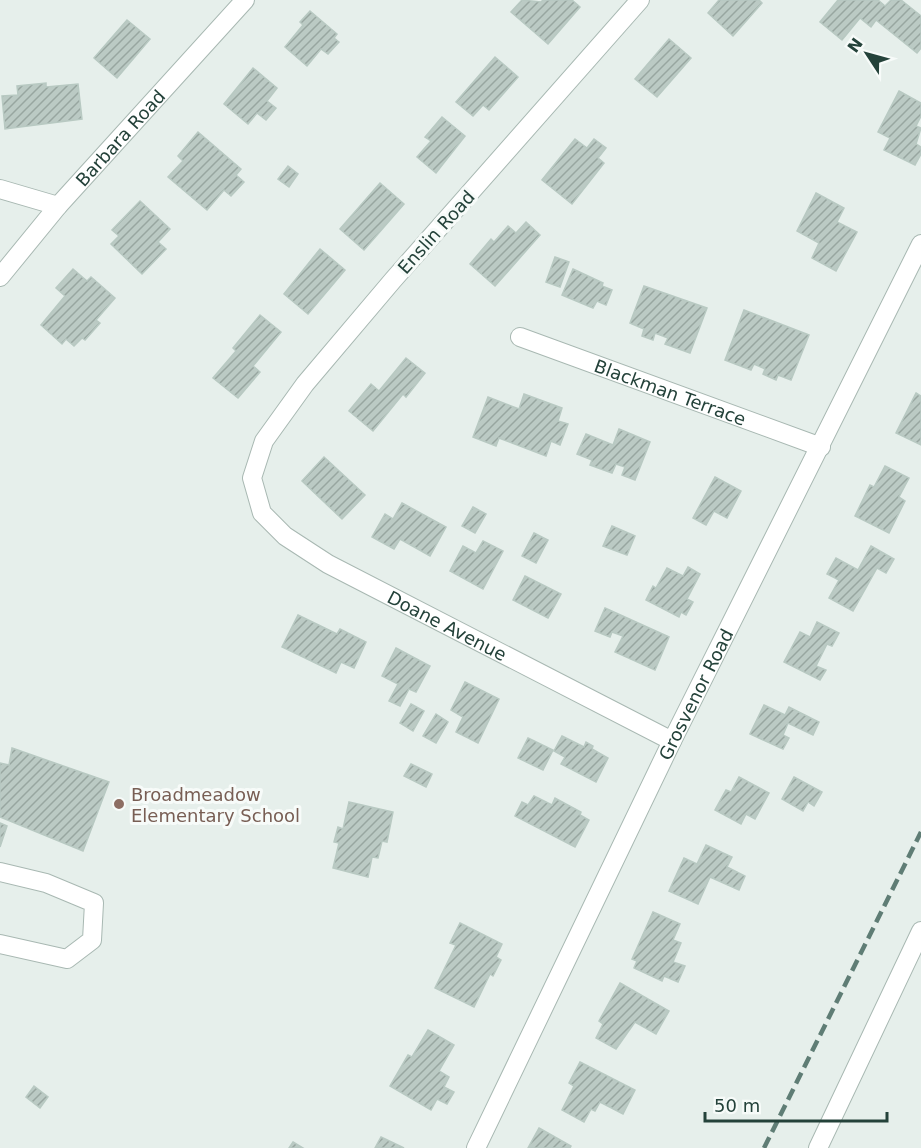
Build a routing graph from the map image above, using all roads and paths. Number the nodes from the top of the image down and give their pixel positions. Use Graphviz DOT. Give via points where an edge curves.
graph roads {
  1 [pos="245,0"];
  2 [pos="640,0"];
  3 [pos="0,189"];
  4 [pos="58,206"];
  5 [pos="921,243"];
  6 [pos="0,277"];
  7 [pos="520,337"];
  8 [pos="821,447"];
  9 [pos="252,478"];
  10 [pos="672,741"];
  11 [pos="0,872"];
  12 [pos="921,931"];
  13 [pos="0,944"];
  14 [pos="476,1148"];
  15 [pos="818,1148"];
  1 -- 4 [label="street, Barbara Road"];
  2 -- 9 [label="street, Enslin Road" via="305,384 264,441"];
  3 -- 4 [label="street"];
  4 -- 6 [label="street, Barbara Road"];
  5 -- 8 [label="street, Grosvenor Road"];
  7 -- 8 [label="street, Blackman Terrace"];
  8 -- 10 [label="street, Grosvenor Road"];
  9 -- 10 [label="street, Doane Avenue" via="262,513 285,536 328,564"];
  10 -- 14 [label="street, Grosvenor Road"];
  11 -- 13 [label="street" via="46,883 94,903 92,940 67,959"];
  12 -- 15 [label="street"];
}
